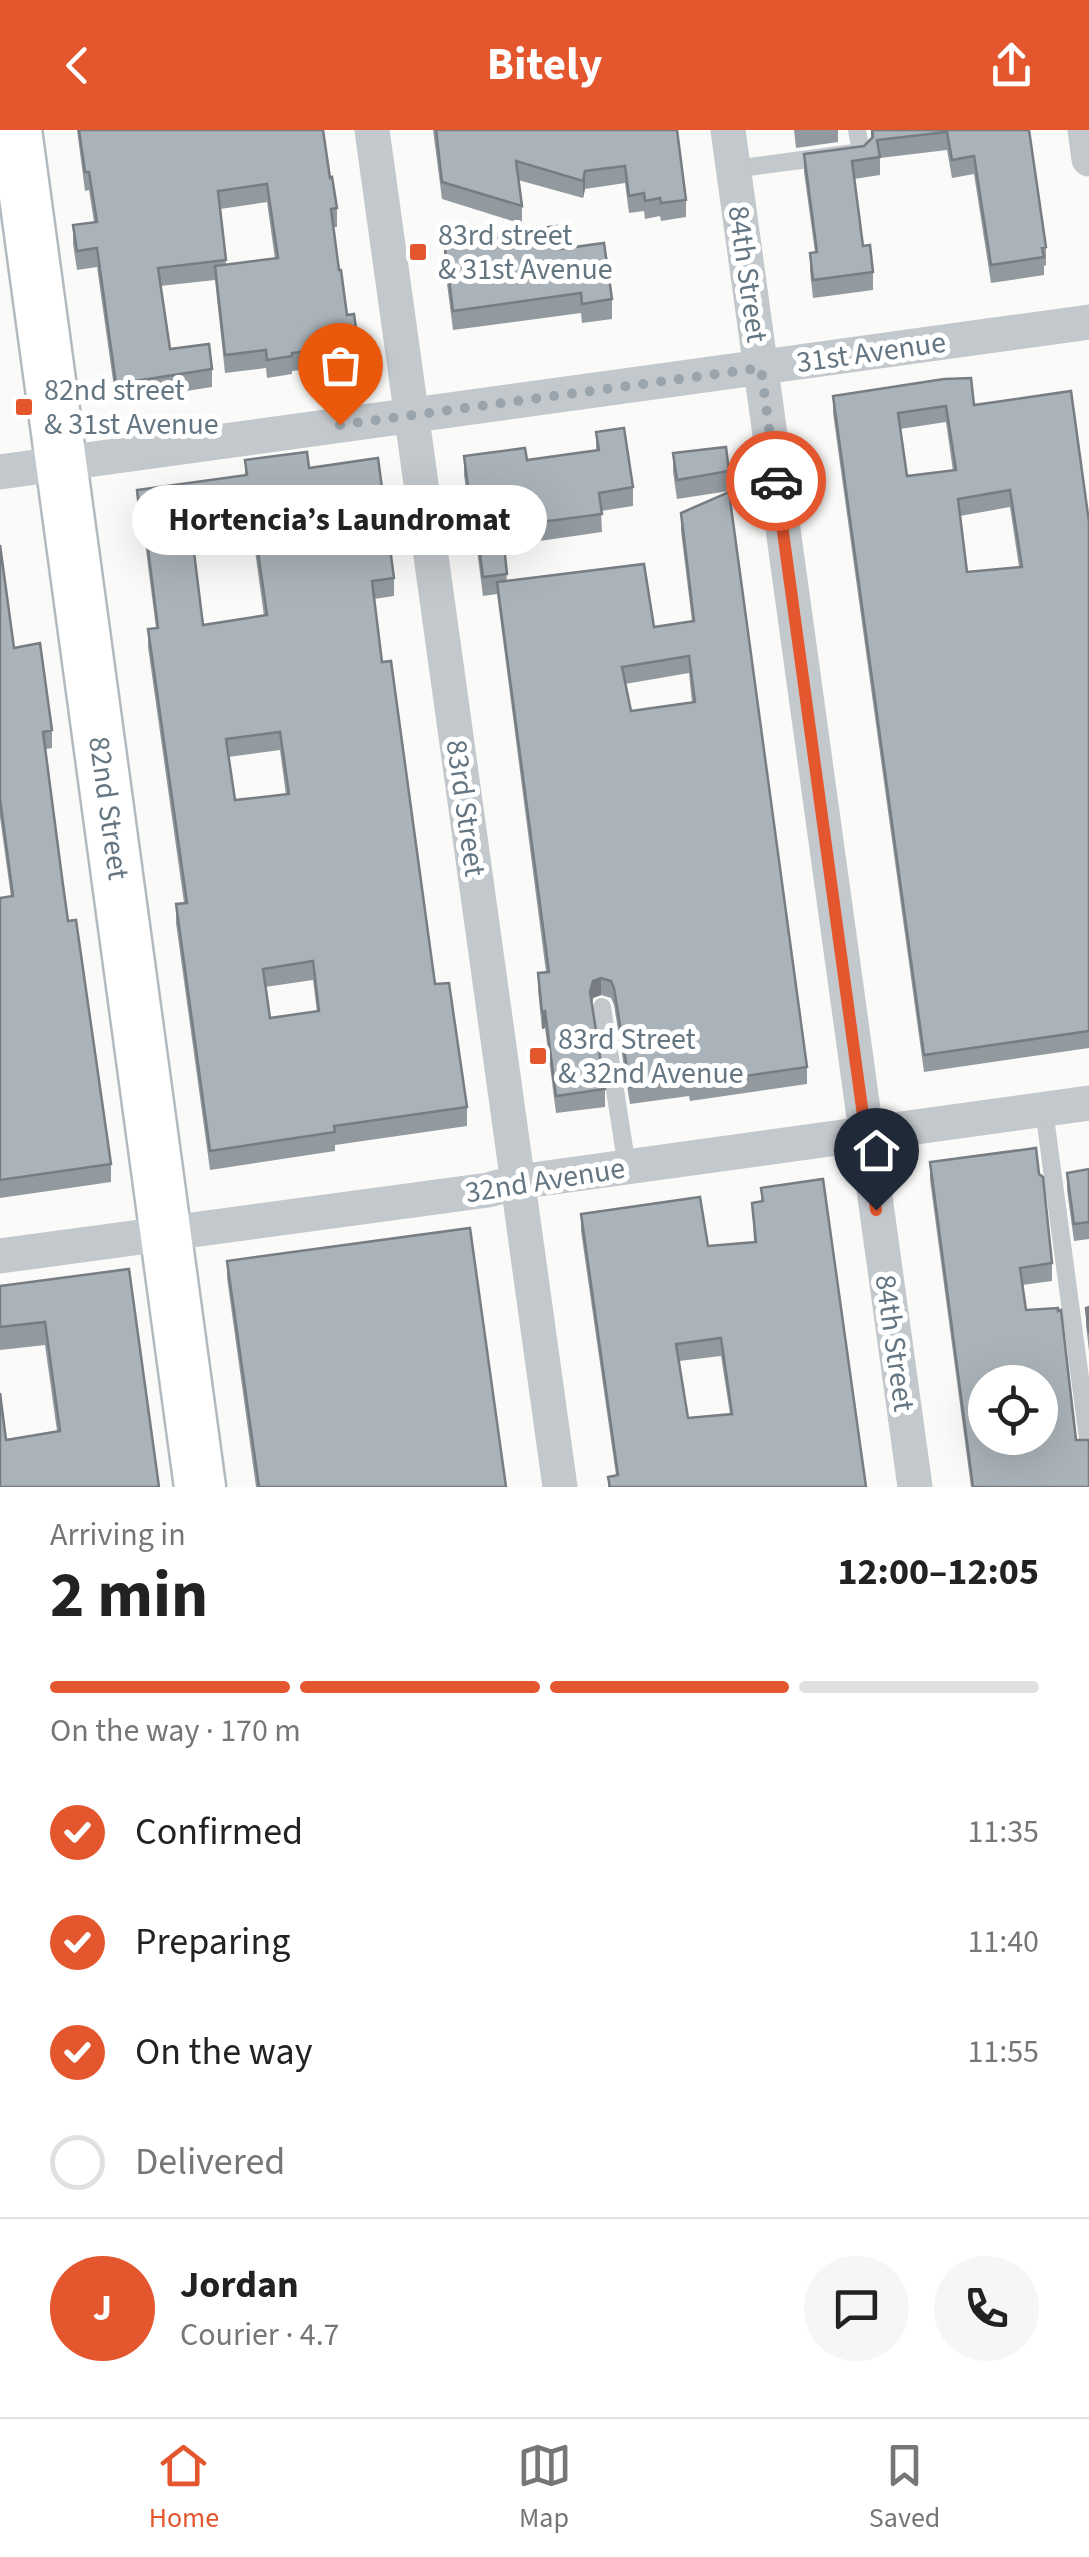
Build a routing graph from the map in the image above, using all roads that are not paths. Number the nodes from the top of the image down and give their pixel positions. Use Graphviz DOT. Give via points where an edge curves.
graph roads {
  1 [pos="16,130"];
  2 [pos="372,130"];
  3 [pos="728,130"];
  4 [pos="858,130"];
  5 [pos="1085,130"];
  6 [pos="1089,159"];
  7 [pos="734,169"];
  8 [pos="1089,322"];
  9 [pos="761,368"];
  10 [pos="412,416"];
  11 [pos="62,464"];
  12 [pos="0,472"];
  13 [pos="602,1007"];
  14 [pos="1089,1104"];
  15 [pos="1044,1110"];
  16 [pos="866,1134"];
  17 [pos="628,1167"];
  18 [pos="518,1182"];
  19 [pos="166,1234"];
  20 [pos="0,1256"];
  21 [pos="1089,1446"];
  22 [pos="200,1487"];
  23 [pos="560,1487"];
  24 [pos="915,1487"];
  1 -- 11 [label="street, 82nd Street"];
  2 -- 10 [label="street, 83rd Street"];
  3 -- 7 [label="street, 84th Street"];
  4 -- 7 [label="lane" via="860,152"];
  5 -- 6 [label="street"];
  7 -- 9 [label="street, 84th Street"];
  8 -- 9 [label="street, 31st Avenue"];
  9 -- 10 [label="street, 31st Avenue"];
  9 -- 16 [label="street, 84th Street"];
  10 -- 11 [label="street, 31st Avenue"];
  10 -- 18 [label="street, 83rd Street"];
  11 -- 12 [label="street, 31st Avenue"];
  11 -- 19 [label="street, 82nd Street"];
  13 -- 17 [label="lane"];
  14 -- 15 [label="street, 32nd Avenue"];
  15 -- 16 [label="street, 32nd Avenue"];
  15 -- 21 [label="lane"];
  16 -- 17 [label="street, 32nd Avenue"];
  16 -- 24 [label="street, 84th Street"];
  17 -- 18 [label="street, 32nd Avenue"];
  18 -- 19 [label="street, 32nd Avenue"];
  18 -- 23 [label="street, 83rd Street"];
  19 -- 20 [label="street, 32nd Avenue"];
  19 -- 22 [label="street, 82nd Street"];
}
